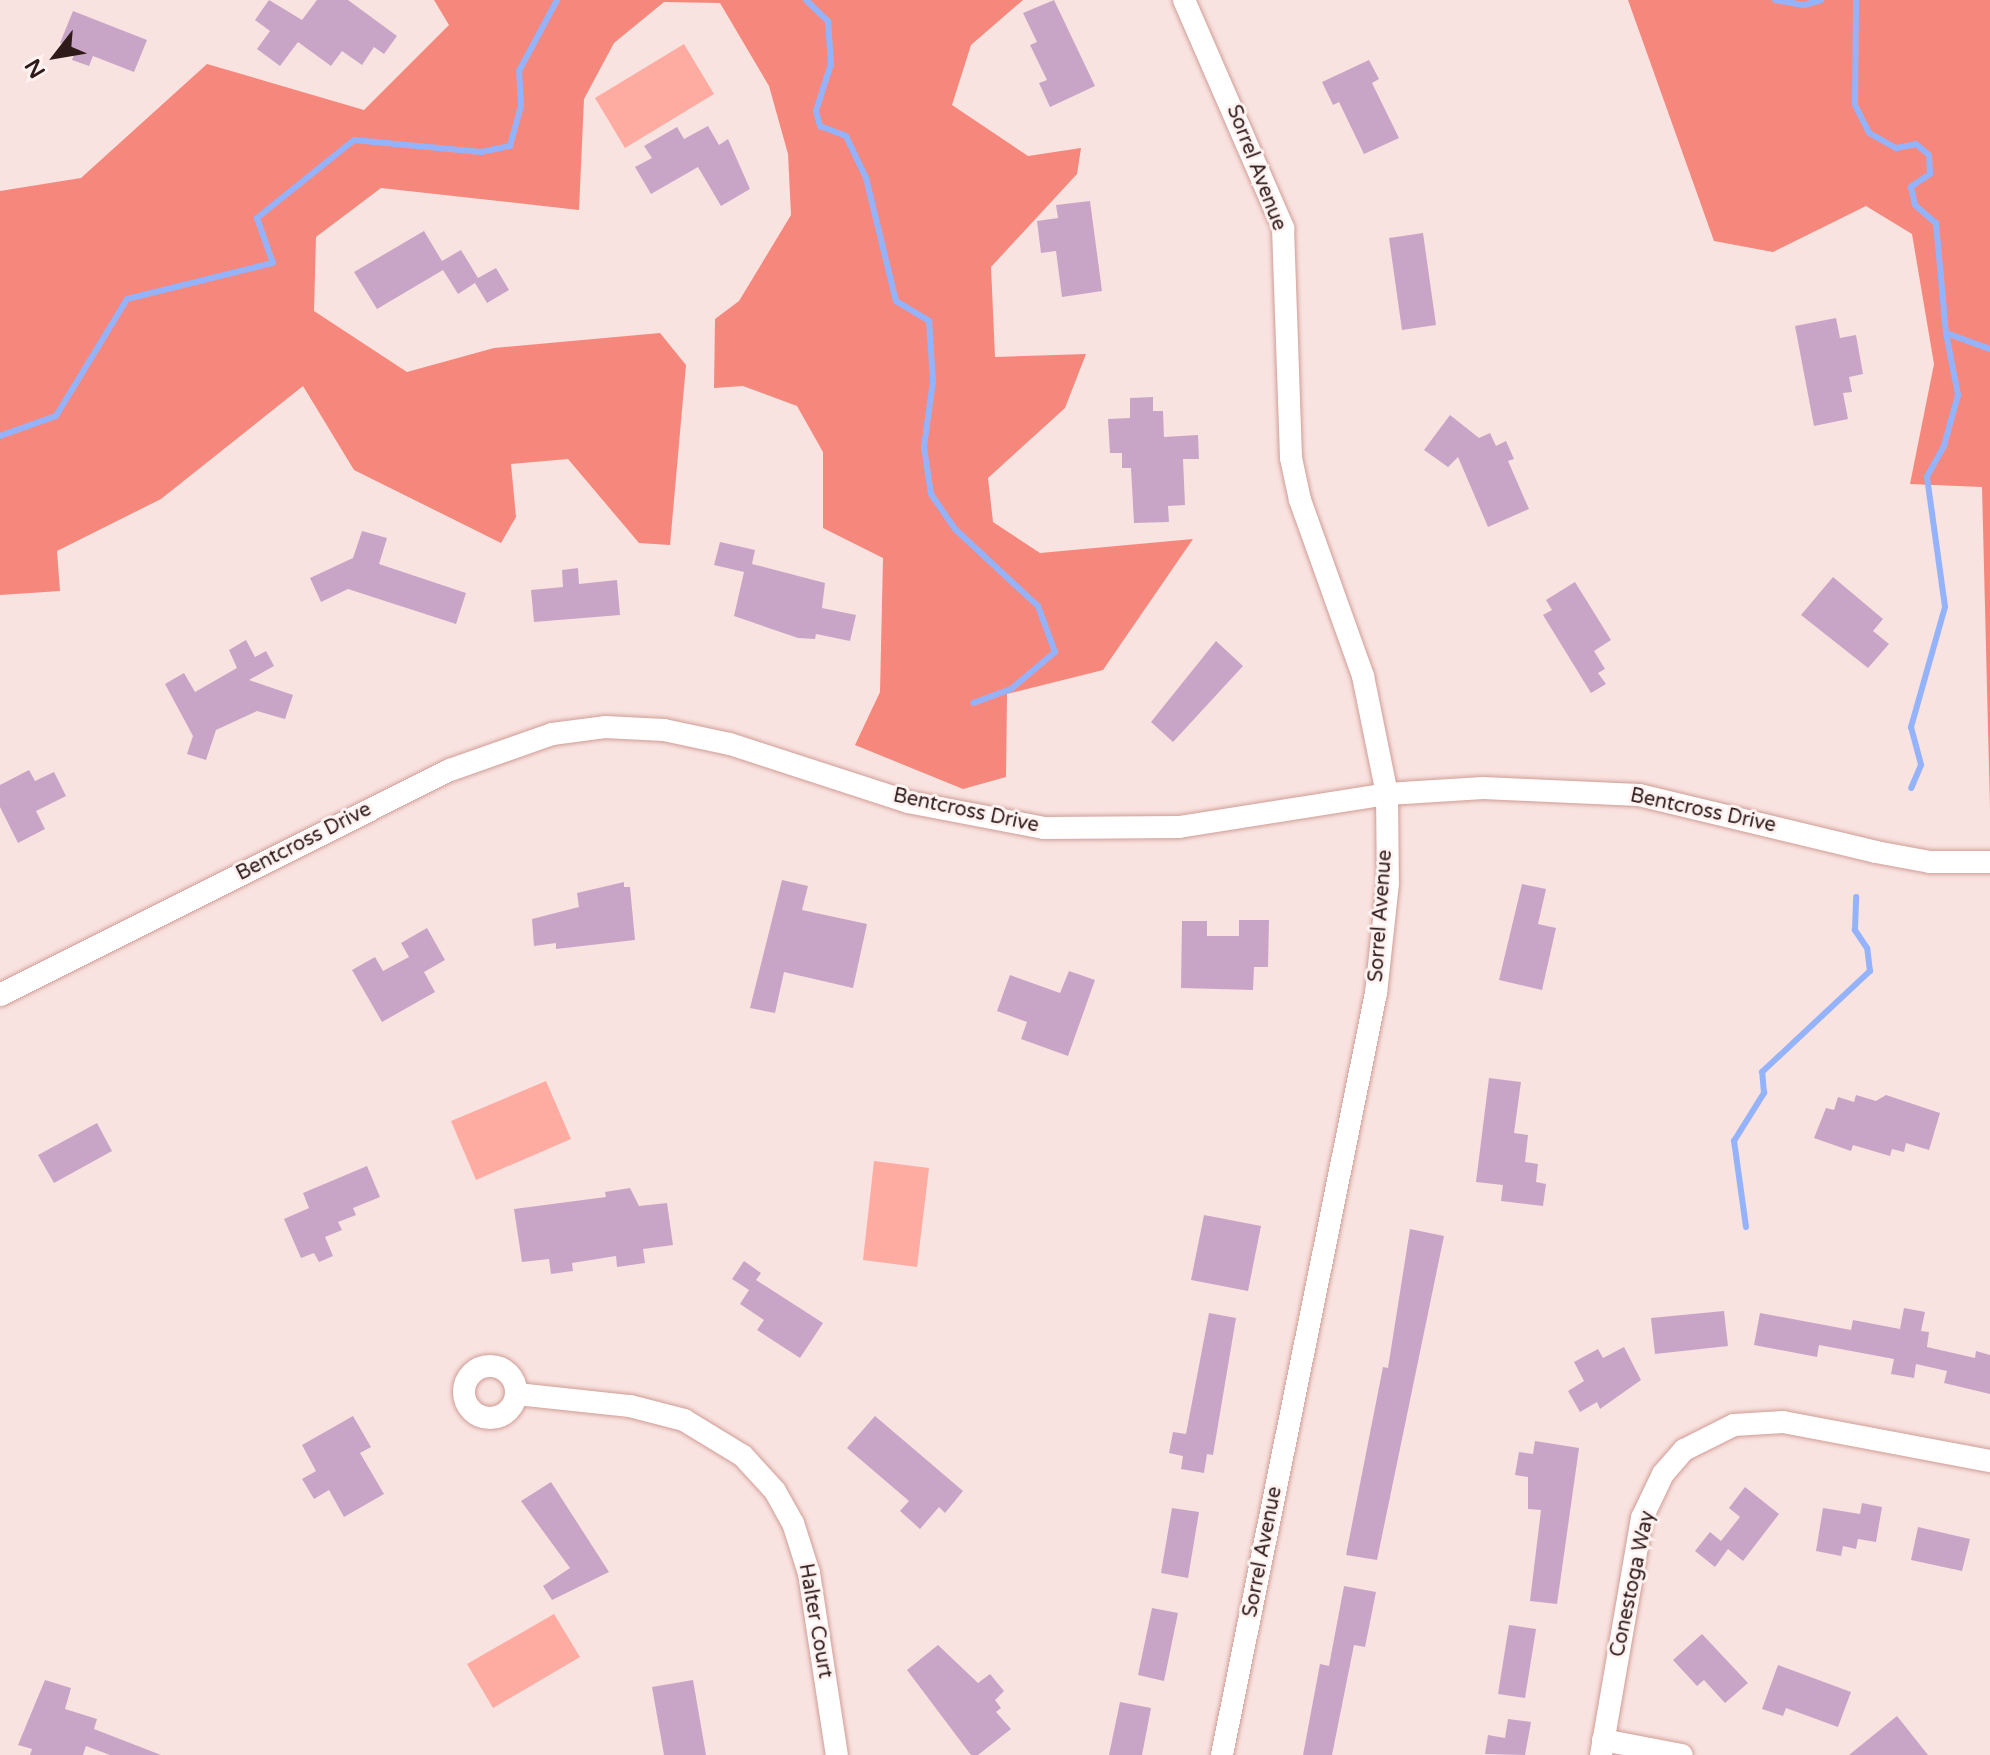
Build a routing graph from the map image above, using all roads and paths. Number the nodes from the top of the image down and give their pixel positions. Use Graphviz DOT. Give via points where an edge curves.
graph roads {
  1 [pos="1184,0"];
  2 [pos="1387,794"];
  3 [pos="1990,862"];
  4 [pos="0,995"];
  5 [pos="517,1394"];
  6 [pos="1990,1461"];
  7 [pos="1602,1748"];
  8 [pos="837,1755"];
  9 [pos="1222,1755"];
  10 [pos="1682,1755"];
  1 -- 2 [label="street, Sorrel Avenue" via="1283,228 1291,458 1300,500 1363,676"];
  2 -- 3 [label="street, Bentcross Drive" via="1483,788 1639,795 1876,852 1930,862"];
  2 -- 4 [label="street, Bentcross Drive" via="1179,827 1044,828 908,802 730,744 664,730 605,727 552,734 495,750 410,788"];
  2 -- 9 [label="street, Sorrel Avenue" via="1388,883 1376,993"];
  5 -- 8 [label="street, Halter Court" via="630,1406 684,1420 743,1456 775,1491 793,1523 809,1573"];
  6 -- 7 [label="street, Conestoga Way" via="1783,1422 1734,1425 1684,1450 1663,1474 1642,1518"];
  7 -- 10 [label="street"];
}
